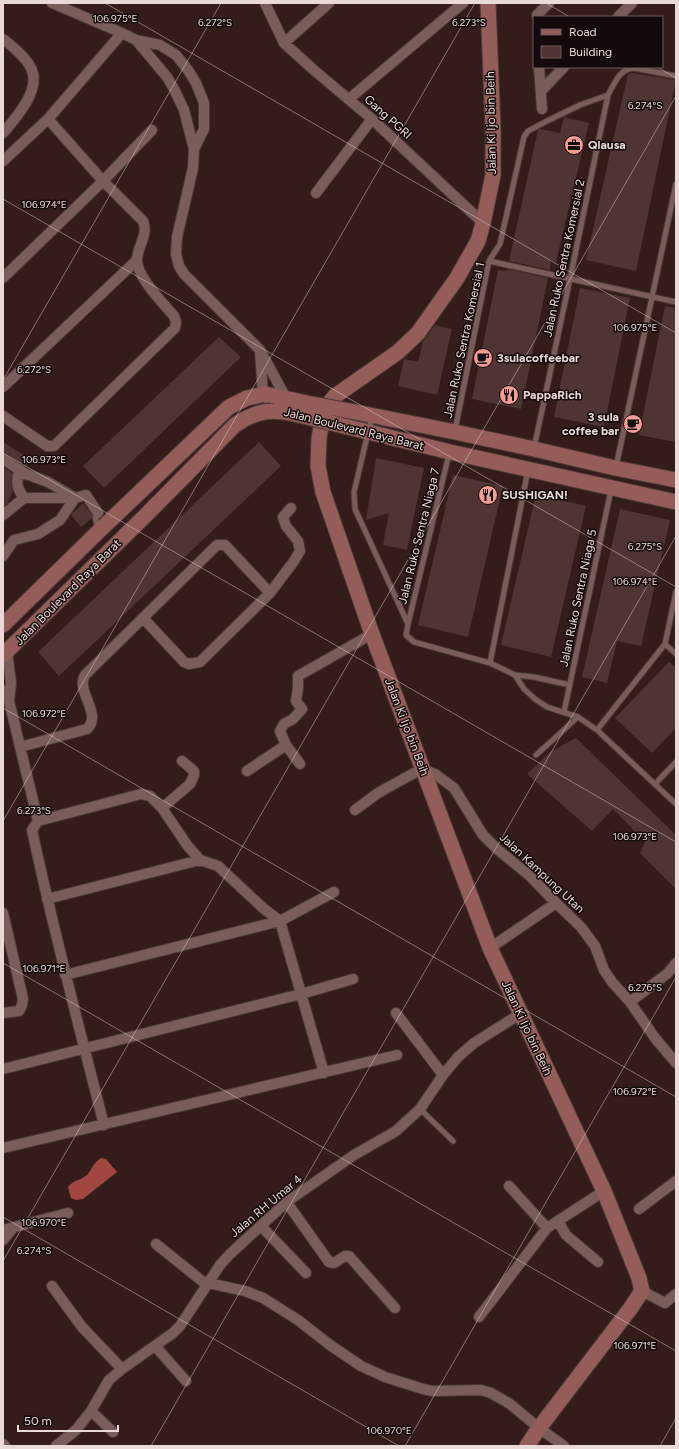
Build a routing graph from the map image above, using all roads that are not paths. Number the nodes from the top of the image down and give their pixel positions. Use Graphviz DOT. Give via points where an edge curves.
graph roads {
  1 [pos="52,3"];
  2 [pos="265,3"];
  3 [pos="329,3"];
  4 [pos="463,3"];
  5 [pos="488,3"];
  6 [pos="534,3"];
  7 [pos="549,3"];
  8 [pos="632,3"];
  9 [pos="537,16"];
  10 [pos="619,16"];
  11 [pos="122,33"];
  12 [pos="3,39"];
  13 [pos="136,40"];
  14 [pos="284,43"];
  15 [pos="539,68"];
  16 [pos="563,68"];
  17 [pos="676,76"];
  18 [pos="541,91"];
  19 [pos="608,95"];
  20 [pos="349,100"];
  21 [pos="542,109"];
  22 [pos="48,119"];
  23 [pos="372,119"];
  24 [pos="152,130"];
  25 [pos="3,133"];
  26 [pos="194,149"];
  27 [pos="3,161"];
  28 [pos="103,181"];
  29 [pos="676,184"];
  30 [pos="316,193"];
  31 [pos="483,224"];
  32 [pos="137,260"];
  33 [pos="489,261"];
  34 [pos="3,278"];
  35 [pos="570,279"];
  36 [pos="652,297"];
  37 [pos="676,302"];
  38 [pos="260,350"];
  39 [pos="3,387"];
  40 [pos="263,395"];
  41 [pos="284,404"];
  42 [pos="303,409"];
  43 [pos="3,416"];
  44 [pos="372,416"];
  45 [pos="401,421"];
  46 [pos="368,432"];
  47 [pos="455,432"];
  48 [pos="398,440"];
  49 [pos="534,449"];
  50 [pos="450,452"];
  51 [pos="3,459"];
  52 [pos="615,468"];
  53 [pos="528,469"];
  54 [pos="26,474"];
  55 [pos="676,480"];
  56 [pos="611,489"];
  57 [pos="24,498"];
  58 [pos="75,498"];
  59 [pos="130,502"];
  60 [pos="676,502"];
  61 [pos="291,508"];
  62 [pos="98,513"];
  63 [pos="3,514"];
  64 [pos="144,517"];
  65 [pos="99,531"];
  66 [pos="3,556"];
  67 [pos="676,592"];
  68 [pos="270,593"];
  69 [pos="144,619"];
  70 [pos="408,624"];
  71 [pos="3,625"];
  72 [pos="372,634"];
  73 [pos="665,644"];
  74 [pos="5,653"];
  75 [pos="676,654"];
  76 [pos="490,663"];
  77 [pos="515,675"];
  78 [pos="570,684"];
  79 [pos="3,690"];
  80 [pos="9,700"];
  81 [pos="564,712"];
  82 [pos="578,717"];
  83 [pos="597,730"];
  84 [pos="286,744"];
  85 [pos="20,747"];
  86 [pos="536,755"];
  87 [pos="182,761"];
  88 [pos="676,762"];
  89 [pos="300,764"];
  90 [pos="423,769"];
  91 [pos="247,771"];
  92 [pos="655,784"];
  93 [pos="676,804"];
  94 [pos="162,808"];
  95 [pos="355,810"];
  96 [pos="38,821"];
  97 [pos="200,860"];
  98 [pos="334,892"];
  99 [pos="47,899"];
  100 [pos="556,903"];
  101 [pos="3,913"];
  102 [pos="280,921"];
  103 [pos="6,936"];
  104 [pos="490,948"];
  105 [pos="676,963"];
  106 [pos="65,976"];
  107 [pos="353,979"];
  108 [pos="301,994"];
  109 [pos="630,1002"];
  110 [pos="3,1013"];
  111 [pos="396,1013"];
  112 [pos="520,1014"];
  113 [pos="84,1048"];
  114 [pos="397,1055"];
  115 [pos="676,1063"];
  116 [pos="3,1069"];
  117 [pos="324,1073"];
  118 [pos="442,1075"];
  119 [pos="420,1109"];
  120 [pos="104,1124"];
  121 [pos="453,1141"];
  122 [pos="3,1148"];
  123 [pos="676,1181"];
  124 [pos="509,1186"];
  125 [pos="604,1191"];
  126 [pos="288,1201"];
  127 [pos="640,1209"];
  128 [pos="68,1213"];
  129 [pos="558,1220"];
  130 [pos="261,1226"];
  131 [pos="547,1228"];
  132 [pos="8,1229"];
  133 [pos="3,1240"];
  134 [pos="156,1244"];
  135 [pos="598,1262"];
  136 [pos="306,1273"];
  137 [pos="208,1284"];
  138 [pos="52,1286"];
  139 [pos="642,1291"];
  140 [pos="676,1294"];
  141 [pos="395,1308"];
  142 [pos="479,1317"];
  143 [pos="156,1346"];
  144 [pos="122,1369"];
  145 [pos="186,1381"];
  146 [pos="91,1411"];
  147 [pos="539,1428"];
  148 [pos="113,1432"];
  149 [pos="56,1446"];
  150 [pos="527,1446"];
  151 [pos="564,1446"];
  1 -- 11 [label="street"];
  2 -- 14 [label="street"];
  3 -- 14 [label="street"];
  4 -- 20 [label="street, Gang PGRI"];
  5 -- 31 [label="main road, Jalan Ki Ijo bin Beih" via="493,175"];
  6 -- 9 [label="street"];
  7 -- 9 [label="street"];
  8 -- 10 [label="street"];
  11 -- 13 [label="street"];
  11 -- 22 [label="street"];
  12 -- 25 [label="street" via="32,69 34,83 29,99"];
  13 -- 26 [label="street" via="174,89 184,110"];
  13 -- 26 [label="street" via="160,45 176,55 196,83 204,103 204,128"];
  14 -- 20 [label="street"];
  15 -- 18 [label="street"];
  16 -- 18 [label="street"];
  17 -- 19 [label="lane, Jalan Ruko Sentra Komersial 2" via="627,68 621,73"];
  18 -- 21 [label="street"];
  19 -- 33 [label="lane, Jalan Ruko Sentra Komersial 1" via="580,105 528,131 524,137 500,244"];
  19 -- 35 [label="lane, Jalan Ruko Sentra Komersial 2"];
  20 -- 23 [label="street, Gang PGRI"];
  22 -- 27 [label="street"];
  22 -- 28 [label="street"];
  23 -- 30 [label="street"];
  23 -- 31 [label="street, Gang PGRI"];
  24 -- 28 [label="street"];
  26 -- 38 [label="street" via="193,168 177,238 177,260 184,274"];
  28 -- 32 [label="street" via="145,225"];
  28 -- 34 [label="street"];
  29 -- 36 [label="lane"];
  31 -- 72 [label="main road, Jalan Ki Ijo bin Beih" via="478,241 457,278 418,332 398,352 335,396 324,410 318,466 324,492"];
  32 -- 39 [label="street"];
  32 -- 43 [label="street" via="142,277 174,316 175,328 54,446 47,446"];
  33 -- 35 [label="lane"];
  33 -- 47 [label="lane, Jalan Ruko Sentra Komersial 1"];
  35 -- 36 [label="lane"];
  35 -- 49 [label="lane, Jalan Ruko Sentra Komersial 2"];
  36 -- 37 [label="lane"];
  36 -- 52 [label="lane"];
  38 -- 40 [label="street"];
  38 -- 41 [label="street"];
  40 -- 41 [label="main road, Jalan Boulevard Raya Barat"];
  40 -- 59 [label="main road, Jalan Boulevard Raya Barat" via="247,398 229,407"];
  41 -- 42 [label="main road, Jalan Boulevard Raya Barat"];
  41 -- 64 [label="main road, Jalan Boulevard Raya Barat" via="245,418 235,425"];
  42 -- 44 [label="main road, Jalan Boulevard Raya Barat, bridge" via="350,411"];
  42 -- 46 [label="main road, Jalan Boulevard Raya Barat, bridge" via="340,425"];
  44 -- 45 [label="main road, Jalan Boulevard Raya Barat"];
  44 -- 46 [label="lane"];
  45 -- 47 [label="main road, Jalan Boulevard Raya Barat"];
  45 -- 48 [label="main road"];
  46 -- 48 [label="main road, Jalan Boulevard Raya Barat"];
  46 -- 70 [label="lane" via="354,492 355,509"];
  47 -- 49 [label="main road, Jalan Boulevard Raya Barat"];
  48 -- 50 [label="main road, Jalan Boulevard Raya Barat"];
  49 -- 52 [label="main road, Jalan Boulevard Raya Barat"];
  50 -- 53 [label="main road, Jalan Boulevard Raya Barat"];
  50 -- 70 [label="lane, Jalan Ruko Sentra Niaga 7"];
  51 -- 54 [label="street"];
  52 -- 55 [label="main road, Jalan Boulevard Raya Barat"];
  52 -- 56 [label="main road"];
  53 -- 56 [label="main road, Jalan Boulevard Raya Barat"];
  53 -- 76 [label="lane"];
  54 -- 57 [label="street" via="18,475 16,482"];
  54 -- 58 [label="street" via="48,482"];
  56 -- 60 [label="main road, Jalan Boulevard Raya Barat"];
  56 -- 78 [label="lane, Jalan Ruko Sentra Niaga 5"];
  57 -- 58 [label="street"];
  57 -- 63 [label="street"];
  58 -- 62 [label="street" via="86,495"];
  58 -- 66 [label="street" via="60,520 38,534 14,540"];
  59 -- 64 [label="main road"];
  59 -- 65 [label="main road, Jalan Boulevard Raya Barat"];
  61 -- 68 [label="street" via="283,517 284,522 298,540 300,551"];
  62 -- 65 [label="lane" via="95,517"];
  64 -- 74 [label="main road, Jalan Boulevard Raya Barat"];
  65 -- 71 [label="main road, Jalan Boulevard Raya Barat"];
  67 -- 73 [label="lane"];
  68 -- 69 [label="street" via="200,662 184,662"];
  68 -- 69 [label="street" via="225,545 217,545"];
  69 -- 85 [label="street" via="83,677 82,682 93,717 90,726 87,729"];
  70 -- 76 [label="lane" via="406,635 414,642"];
  72 -- 84 [label="street" via="298,676 296,701 302,709 280,730"];
  72 -- 90 [label="main road, Jalan Ki Ijo bin Beih"];
  73 -- 75 [label="lane"];
  73 -- 83 [label="lane"];
  74 -- 80 [label="street" via="11,683"];
  76 -- 77 [label="lane"];
  77 -- 78 [label="lane"];
  77 -- 81 [label="lane" via="524,689 535,699 546,707"];
  78 -- 81 [label="lane, Jalan Ruko Sentra Niaga 5"];
  79 -- 80 [label="street"];
  80 -- 85 [label="street"];
  81 -- 82 [label="lane"];
  82 -- 83 [label="lane"];
  82 -- 86 [label="lane"];
  83 -- 92 [label="lane"];
  84 -- 89 [label="street"];
  84 -- 91 [label="street"];
  85 -- 96 [label="street"];
  87 -- 94 [label="street" via="194,771 193,779"];
  88 -- 92 [label="lane"];
  90 -- 95 [label="street" via="378,793"];
  90 -- 100 [label="street, Jalan Kampung Utan" via="435,774 454,788 483,835 530,876"];
  90 -- 104 [label="main road, Jalan Ki Ijo bin Beih"];
  92 -- 93 [label="lane"];
  94 -- 96 [label="street" via="150,796 141,794"];
  94 -- 97 [label="street" via="187,846"];
  96 -- 99 [label="street" via="32,830"];
  97 -- 99 [label="street"];
  97 -- 102 [label="street" via="218,866"];
  98 -- 102 [label="street"];
  99 -- 106 [label="street"];
  100 -- 104 [label="street"];
  100 -- 109 [label="street, Jalan Kampung Utan" via="585,932 604,970"];
  101 -- 103 [label="street"];
  102 -- 106 [label="street"];
  102 -- 108 [label="street"];
  103 -- 110 [label="street" via="23,999 19,1011"];
  104 -- 112 [label="main road, Jalan Ki Ijo bin Beih"];
  105 -- 109 [label="street" via="668,973"];
  106 -- 113 [label="street"];
  107 -- 108 [label="street"];
  108 -- 113 [label="street"];
  108 -- 117 [label="street"];
  109 -- 115 [label="street, Jalan Kampung Utan" via="654,1038"];
  111 -- 118 [label="street"];
  112 -- 118 [label="street, Jalan RH Umar 4" via="474,1043"];
  112 -- 125 [label="main road, Jalan Ki Ijo bin Beih"];
  113 -- 116 [label="street"];
  113 -- 120 [label="street"];
  114 -- 117 [label="street"];
  117 -- 120 [label="street"];
  118 -- 119 [label="street, Jalan RH Umar 4"];
  119 -- 121 [label="lane"];
  119 -- 126 [label="street, Jalan RH Umar 4" via="396,1131 354,1154"];
  120 -- 122 [label="street"];
  123 -- 127 [label="street"];
  124 -- 131 [label="street"];
  125 -- 129 [label="street"];
  125 -- 139 [label="main road, Jalan Ki Ijo bin Beih"];
  126 -- 130 [label="street, Jalan RH Umar 4"];
  126 -- 141 [label="street" via="329,1262 334,1263 349,1256"];
  128 -- 132 [label="street"];
  129 -- 131 [label="street"];
  129 -- 135 [label="street" via="566,1235"];
  130 -- 136 [label="street"];
  130 -- 137 [label="street, Jalan RH Umar 4" via="230,1254"];
  131 -- 142 [label="street"];
  132 -- 133 [label="street"];
  134 -- 137 [label="street"];
  137 -- 143 [label="street, Jalan RH Umar 4" via="180,1326"];
  137 -- 147 [label="street" via="246,1291 263,1298 370,1371 432,1391 480,1390 491,1393 510,1404"];
  138 -- 144 [label="street" via="82,1327"];
  139 -- 140 [label="street" via="665,1303"];
  139 -- 147 [label="main road"];
  143 -- 144 [label="street, Jalan RH Umar 4"];
  143 -- 145 [label="street"];
  144 -- 146 [label="street, Jalan RH Umar 4" via="109,1380"];
  146 -- 148 [label="street"];
  146 -- 149 [label="street, Jalan RH Umar 4" via="76,1430"];
  147 -- 150 [label="main road"];
  147 -- 151 [label="street"];
}
